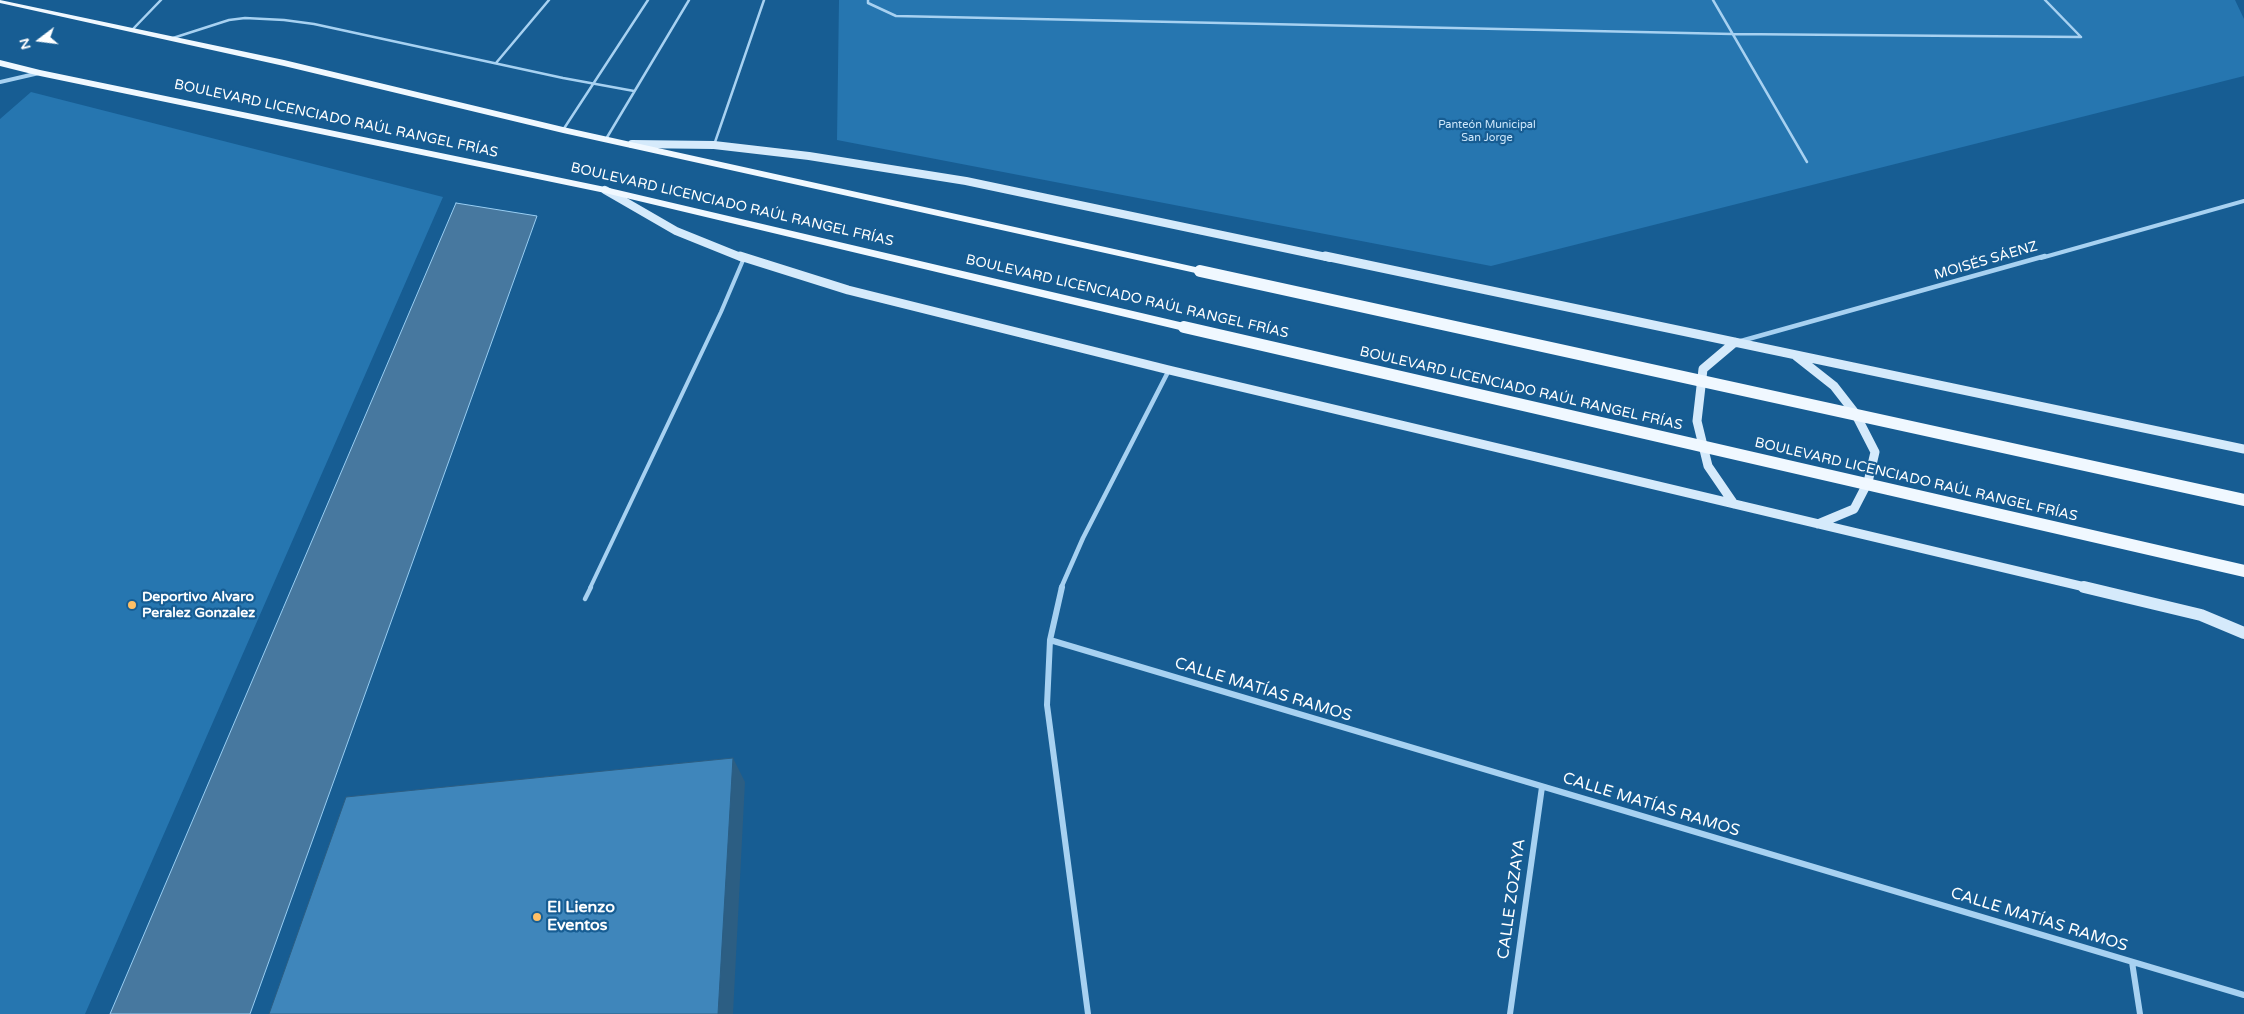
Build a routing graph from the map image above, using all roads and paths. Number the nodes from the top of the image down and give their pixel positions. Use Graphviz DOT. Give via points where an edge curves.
graph roads {
  1 [pos="161,0"];
  2 [pos="549,0"];
  3 [pos="648,0"];
  4 [pos="689,0"];
  5 [pos="764,0"];
  6 [pos="868,0"];
  7 [pos="1713,0"];
  8 [pos="2045,0"];
  9 [pos="0,1"];
  10 [pos="133,29"];
  11 [pos="1732,34"];
  12 [pos="173,38"];
  13 [pos="0,63"];
  14 [pos="496,63"];
  15 [pos="40,73"];
  16 [pos="0,82"];
  17 [pos="593,84"];
  18 [pos="634,91"];
  19 [pos="563,130"];
  20 [pos="606,139"];
  21 [pos="632,144"];
  22 [pos="714,145"];
  23 [pos="1807,162"];
  24 [pos="605,190"];
  25 [pos="2244,200"];
  26 [pos="744,258"];
  27 [pos="1735,342"];
  28 [pos="1795,355"];
  29 [pos="1169,370"];
  30 [pos="2244,449"];
  31 [pos="2244,500"];
  32 [pos="1734,504"];
  33 [pos="1818,524"];
  34 [pos="2244,571"];
  35 [pos="585,599"];
  36 [pos="2244,633"];
  37 [pos="1050,640"];
  38 [pos="1542,787"];
  39 [pos="2132,962"];
  40 [pos="2244,995"];
  41 [pos="1088,1014"];
  42 [pos="1510,1014"];
  43 [pos="2140,1014"];
  1 -- 10 [label="lane"];
  2 -- 14 [label="lane"];
  3 -- 17 [label="lane"];
  4 -- 18 [label="lane"];
  5 -- 22 [label="lane"];
  6 -- 11 [label="lane" via="868,3 896,16"];
  7 -- 11 [label="lane"];
  8 -- 11 [label="lane" via="2081,37"];
  9 -- 10 [label="main road"];
  10 -- 12 [label="main road"];
  11 -- 23 [label="lane"];
  12 -- 14 [label="lane" via="229,20 284,20"];
  12 -- 19 [label="main road"];
  13 -- 15 [label="main road, BOULEVARD LICENCIADO RAÚL RANGEL FRÍAS"];
  14 -- 17 [label="lane"];
  15 -- 16 [label="street"];
  15 -- 24 [label="main road, BOULEVARD LICENCIADO RAÚL RANGEL FRÍAS"];
  17 -- 18 [label="lane"];
  17 -- 19 [label="lane"];
  18 -- 20 [label="lane"];
  19 -- 20 [label="main road"];
  20 -- 21 [label="main road"];
  21 -- 22 [label="main road"];
  21 -- 31 [label="main road, bridge"];
  22 -- 27 [label="main road" via="810,156 966,181"];
  24 -- 26 [label="main road" via="676,231"];
  24 -- 34 [label="main road, BOULEVARD LICENCIADO RAÚL RANGEL FRÍAS, bridge"];
  25 -- 27 [label="street, MOISÉS SÁENZ"];
  26 -- 29 [label="main road" via="848,290"];
  26 -- 35 [label="lane"];
  27 -- 28 [label="main road"];
  27 -- 32 [label="main road" via="1703,370 1698,421 1708,466"];
  28 -- 30 [label="main road"];
  28 -- 33 [label="main road" via="1834,386 1855,413 1875,452 1868,482 1854,509"];
  29 -- 32 [label="main road"];
  29 -- 37 [label="street" via="1083,538 1059,593"];
  32 -- 33 [label="main road"];
  33 -- 36 [label="main road" via="2201,614"];
  37 -- 38 [label="street, CALLE MATÍAS RAMOS"];
  37 -- 41 [label="street" via="1047,705"];
  38 -- 39 [label="street, CALLE MATÍAS RAMOS"];
  38 -- 42 [label="street, CALLE ZOZAYA"];
  39 -- 40 [label="street, CALLE MATÍAS RAMOS"];
  39 -- 43 [label="street"];
}
